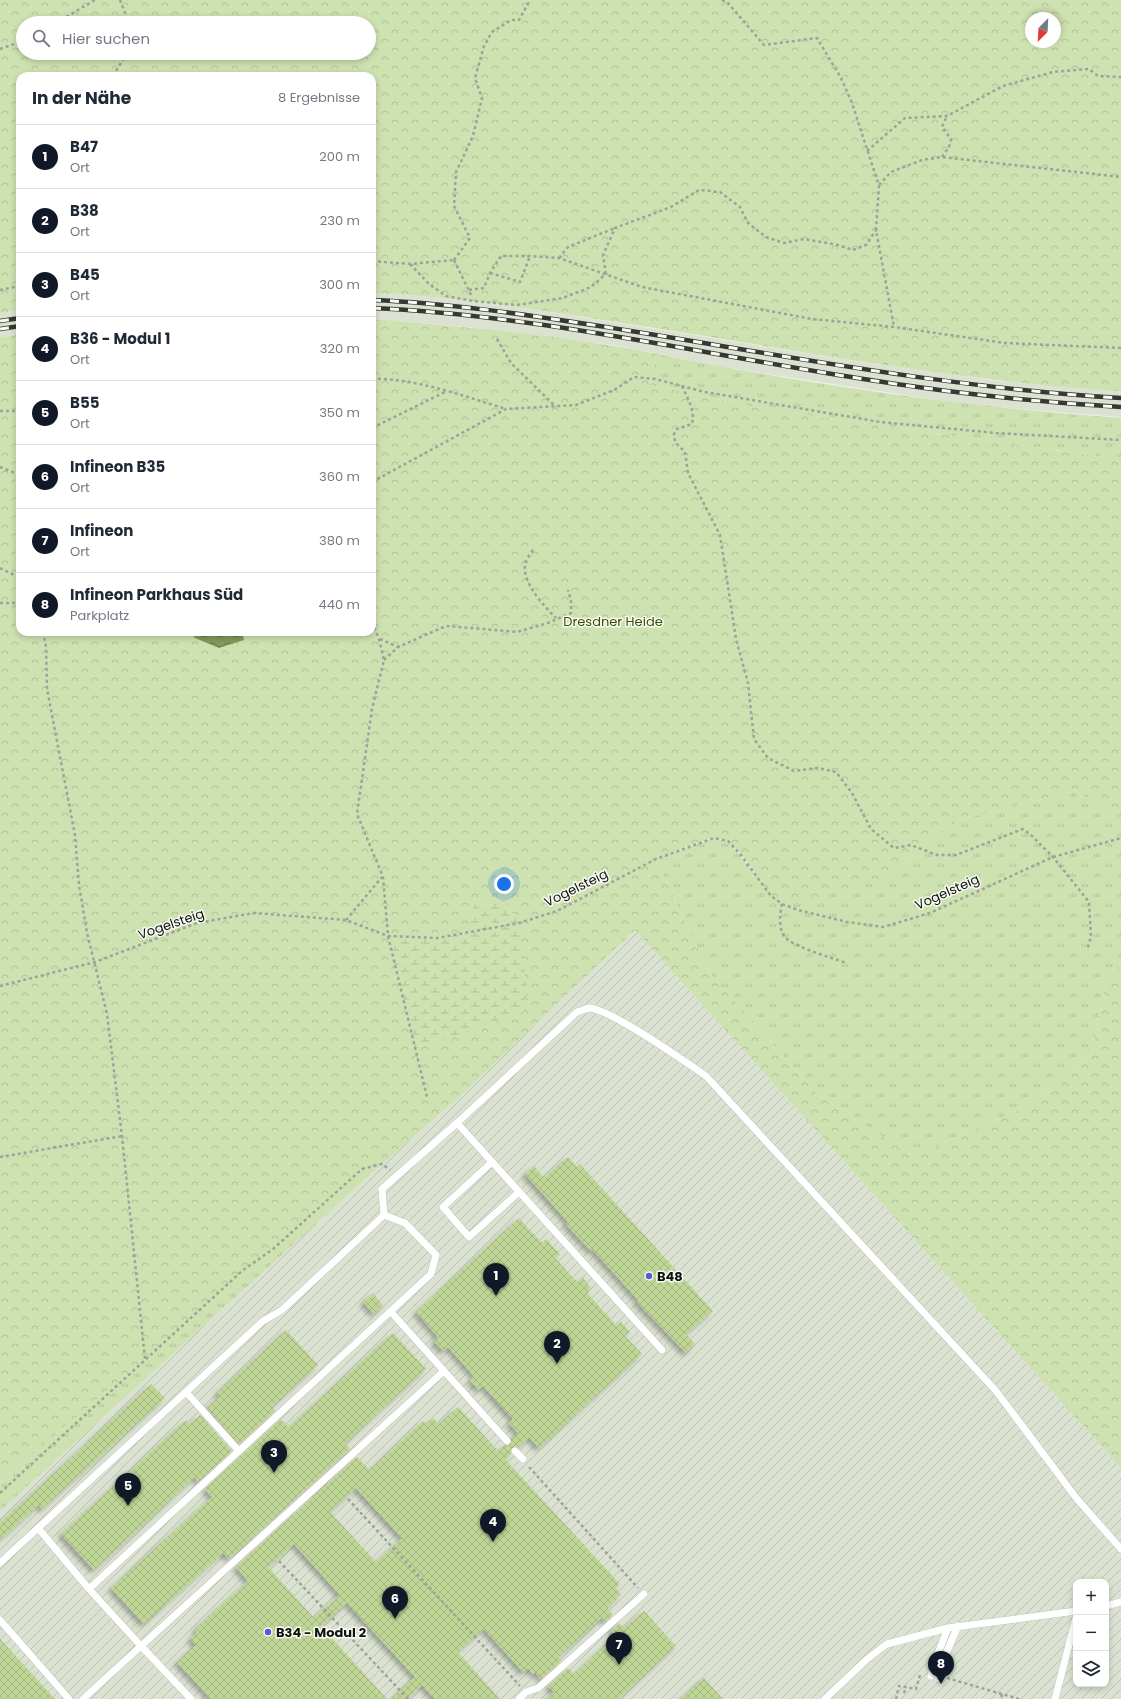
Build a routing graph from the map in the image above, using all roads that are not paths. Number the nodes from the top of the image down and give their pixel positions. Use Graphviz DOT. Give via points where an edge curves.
graph roads {
  1 [pos="457,1123"];
  2 [pos="492,1162"];
  3 [pos="519,1192"];
  4 [pos="384,1215"];
  5 [pos="391,1312"];
  6 [pos="662,1350"];
  7 [pos="444,1371"];
  8 [pos="186,1392"];
  9 [pos="507,1441"];
  10 [pos="239,1451"];
  11 [pos="515,1451"];
  12 [pos="523,1459"];
  13 [pos="38,1528"];
  14 [pos="1121,1550"];
  15 [pos="0,1563"];
  16 [pos="89,1589"];
  17 [pos="644,1594"];
  18 [pos="1121,1602"];
  19 [pos="1109,1605"];
  20 [pos="1073,1611"];
  21 [pos="0,1620"];
  22 [pos="958,1626"];
  23 [pos="948,1628"];
  24 [pos="1073,1629"];
  25 [pos="141,1646"];
  26 [pos="939,1662"];
  27 [pos="938,1677"];
  28 [pos="69,1699"];
  29 [pos="83,1699"];
  30 [pos="191,1699"];
  31 [pos="519,1699"];
  32 [pos="825,1699"];
  33 [pos="1054,1699"];
  1 -- 2 [label="lane"];
  1 -- 4 [label="lane" via="382,1189"];
  1 -- 14 [label="lane" via="577,1012 589,1008 608,1014 657,1043 706,1076 985,1380 1077,1499"];
  2 -- 3 [label="lane"];
  2 -- 3 [label="lane" via="442,1207 469,1236"];
  3 -- 6 [label="lane"];
  4 -- 5 [label="lane" via="405,1222 436,1254 432,1274"];
  4 -- 8 [label="lane" via="282,1310 263,1321"];
  5 -- 7 [label="lane"];
  5 -- 10 [label="lane"];
  7 -- 9 [label="lane"];
  7 -- 25 [label="lane"];
  8 -- 10 [label="lane"];
  8 -- 13 [label="lane"];
  10 -- 16 [label="lane"];
  11 -- 12 [label="lane"];
  13 -- 15 [label="lane"];
  13 -- 16 [label="lane"];
  16 -- 25 [label="lane"];
  17 -- 31 [label="lane" via="538,1688 526,1692"];
  18 -- 19 [label="lane"];
  20 -- 22 [label="lane"];
  21 -- 28 [label="lane"];
  22 -- 23 [label="lane"];
  22 -- 26 [label="lane"];
  23 -- 26 [label="lane"];
  23 -- 32 [label="lane" via="887,1644 867,1658"];
  24 -- 33 [label="lane" via="1062,1659"];
  25 -- 29 [label="lane"];
  25 -- 30 [label="lane"];
  26 -- 27 [label="lane, bridge"];
}
